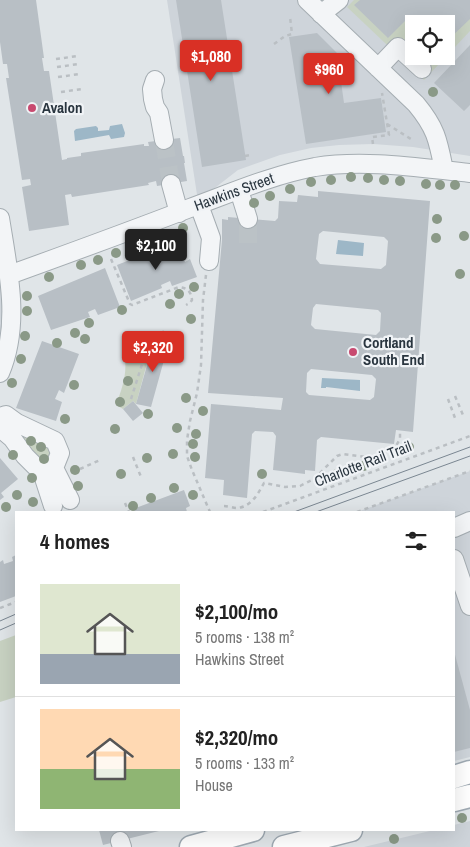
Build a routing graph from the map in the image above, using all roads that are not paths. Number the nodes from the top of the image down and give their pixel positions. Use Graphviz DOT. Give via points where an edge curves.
graph roads {
  1 [pos="307,0"];
  2 [pos="339,0"];
  3 [pos="321,14"];
  4 [pos="378,68"];
  5 [pos="422,69"];
  6 [pos="159,113"];
  7 [pos="164,140"];
  8 [pos="444,170"];
  9 [pos="470,173"];
  10 [pos="171,184"];
  11 [pos="239,190"];
  12 [pos="199,205"];
  13 [pos="179,213"];
  14 [pos="0,218"];
  15 [pos="248,219"];
  16 [pos="208,261"];
  17 [pos="9,274"];
  18 [pos="0,373"];
  19 [pos="0,417"];
  20 [pos="0,428"];
  21 [pos="49,469"];
  22 [pos="61,503"];
  23 [pos="470,521"];
  24 [pos="455,528"];
  25 [pos="455,562"];
  26 [pos="470,606"];
  27 [pos="470,772"];
  28 [pos="455,777"];
  29 [pos="470,796"];
  30 [pos="455,800"];
  31 [pos="347,831"];
  32 [pos="246,837"];
  33 [pos="191,847"];
  34 [pos="284,847"];
  1 -- 3 [label="street"];
  2 -- 3 [label="street"];
  3 -- 4 [label="street"];
  4 -- 5 [label="street" via="398,47"];
  4 -- 8 [label="street" via="416,104 434,128"];
  6 -- 7 [label="street"];
  8 -- 9 [label="street, Hawkins Street"];
  8 -- 11 [label="street, Hawkins Street" via="374,164 317,167"];
  10 -- 13 [label="street"];
  11 -- 12 [label="street, Hawkins Street"];
  11 -- 15 [label="street"];
  12 -- 13 [label="street, Hawkins Street"];
  12 -- 16 [label="street" via="211,238"];
  13 -- 17 [label="street, Hawkins Street"];
  14 -- 17 [label="street"];
  17 -- 18 [label="street" via="11,328"];
  19 -- 21 [label="street" via="6,415 55,442 60,453"];
  20 -- 21 [label="street" via="35,466"];
  21 -- 22 [label="street" via="43,476"];
  23 -- 24 [label="street"];
  25 -- 26 [label="street"];
  27 -- 28 [label="main road"];
  29 -- 30 [label="main road"];
  31 -- 34 [label="main road"];
  32 -- 33 [label="main road"];
}
